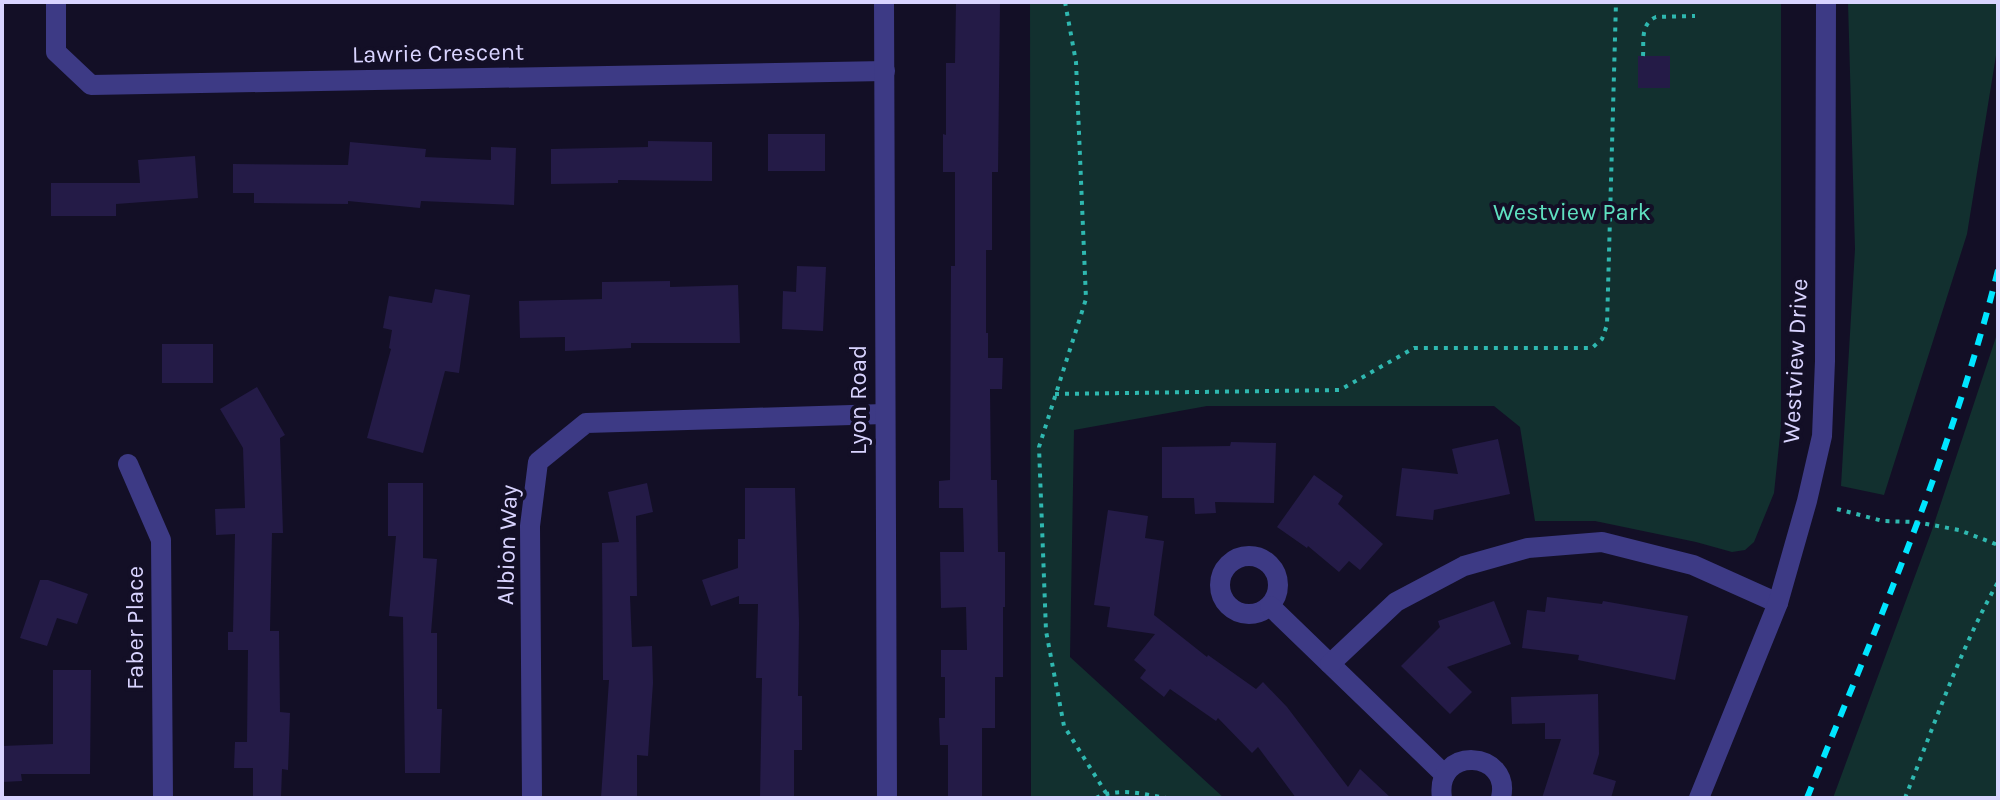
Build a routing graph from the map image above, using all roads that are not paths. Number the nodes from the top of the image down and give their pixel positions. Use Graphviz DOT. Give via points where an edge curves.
graph roads {
  1 [pos="56,2"];
  2 [pos="884,2"];
  3 [pos="1826,2"];
  4 [pos="885,71"];
  5 [pos="884,414"];
  6 [pos="128,464"];
  7 [pos="1778,603"];
  8 [pos="1270,606"];
  9 [pos="1330,664"];
  10 [pos="1445,775"];
  11 [pos="163,798"];
  12 [pos="532,798"];
  13 [pos="887,798"];
  14 [pos="1442,798"];
  15 [pos="1501,798"];
  16 [pos="1699,798"];
  1 -- 4 [label="street, Lawrie Crescent" via="56,52 91,85"];
  2 -- 4 [label="street, Lyon Road"];
  3 -- 7 [label="street, Westview Drive" via="1822,436"];
  4 -- 5 [label="street, Lyon Road"];
  5 -- 12 [label="street, Albion Way" via="586,423 538,462 530,526"];
  5 -- 13 [label="street, Lyon Road"];
  6 -- 11 [label="street, Faber Place" via="161,540"];
  7 -- 9 [label="street" via="1693,565 1602,542 1528,548 1464,566 1396,602"];
  7 -- 16 [label="street, Westview Drive"];
  8 -- 9 [label="street"];
  9 -- 10 [label="street"];
  10 -- 14 [label="street"];
  10 -- 15 [label="street" via="1460,762 1480,761 1497,772"];
}
